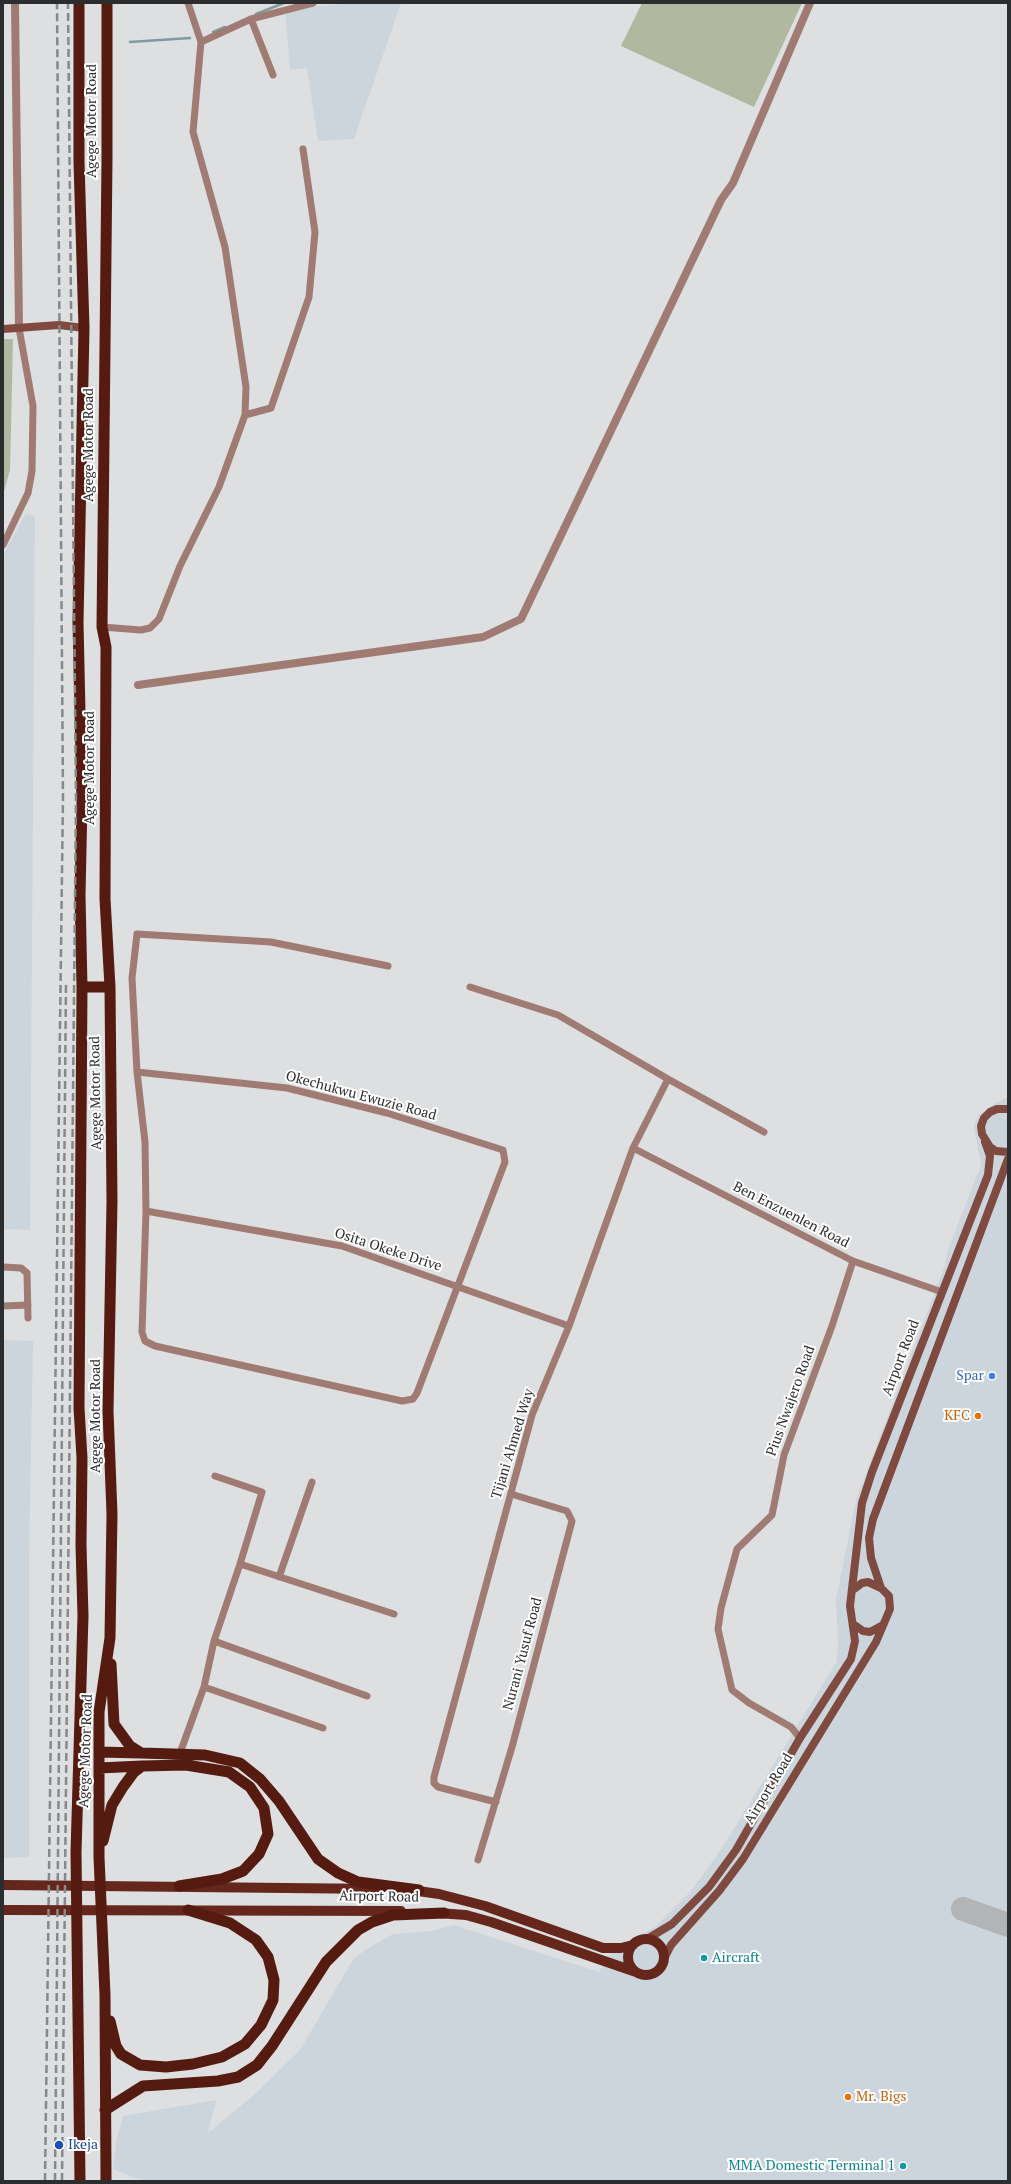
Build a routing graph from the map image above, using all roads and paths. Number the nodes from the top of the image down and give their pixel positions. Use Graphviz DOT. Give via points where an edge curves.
graph roads {
  1 [pos="14,3"];
  2 [pos="79,3"];
  3 [pos="107,3"];
  4 [pos="188,3"];
  5 [pos="313,3"];
  6 [pos="810,3"];
  7 [pos="251,19"];
  8 [pos="201,42"];
  9 [pos="273,75"];
  10 [pos="303,149"];
  11 [pos="3,328"];
  12 [pos="19,328"];
  13 [pos="84,328"];
  14 [pos="245,415"];
  15 [pos="3,545"];
  16 [pos="102,627"];
  17 [pos="138,685"];
  18 [pos="388,966"];
  19 [pos="82,987"];
  20 [pos="110,987"];
  21 [pos="470,987"];
  22 [pos="138,1072"];
  23 [pos="668,1079"];
  24 [pos="1008,1104"];
  25 [pos="998,1109"];
  26 [pos="1008,1109"];
  27 [pos="764,1132"];
  28 [pos="985,1142"];
  29 [pos="633,1148"];
  30 [pos="1008,1152"];
  31 [pos="1008,1158"];
  32 [pos="146,1210"];
  33 [pos="853,1261"];
  34 [pos="3,1267"];
  35 [pos="457,1286"];
  36 [pos="942,1292"];
  37 [pos="28,1305"];
  38 [pos="3,1306"];
  39 [pos="28,1318"];
  40 [pos="569,1326"];
  41 [pos="215,1476"];
  42 [pos="312,1482"];
  43 [pos="511,1494"];
  44 [pos="240,1564"];
  45 [pos="279,1577"];
  46 [pos="881,1588"];
  47 [pos="854,1589"];
  48 [pos="394,1614"];
  49 [pos="854,1624"];
  50 [pos="884,1625"];
  51 [pos="110,1638"];
  52 [pos="214,1641"];
  53 [pos="204,1687"];
  54 [pos="367,1696"];
  55 [pos="323,1728"];
  56 [pos="800,1738"];
  57 [pos="99,1752"];
  58 [pos="141,1753"];
  59 [pos="180,1753"];
  60 [pos="142,1766"];
  61 [pos="99,1768"];
  62 [pos="496,1802"];
  63 [pos="99,1857"];
  64 [pos="478,1860"];
  65 [pos="3,1885"];
  66 [pos="179,1886"];
  67 [pos="419,1890"];
  68 [pos="3,1910"];
  69 [pos="188,1910"];
  70 [pos="444,1913"];
  71 [pos="647,1939"];
  72 [pos="633,1945"];
  73 [pos="665,1957"];
  74 [pos="636,1972"];
  75 [pos="105,1995"];
  76 [pos="105,2110"];
  77 [pos="80,2181"];
  78 [pos="106,2181"];
  1 -- 12 [label="street"];
  2 -- 13 [label="highway, Agege Motor Road" via="79,162"];
  3 -- 16 [label="highway, Agege Motor Road"];
  4 -- 8 [label="street"];
  5 -- 7 [label="street"];
  6 -- 17 [label="street" via="732,182 721,200 522,619 483,637"];
  7 -- 8 [label="street"];
  7 -- 9 [label="street"];
  8 -- 14 [label="street" via="193,132 225,247 246,387"];
  10 -- 14 [label="street" via="315,232 309,297 271,408"];
  11 -- 12 [label="main road"];
  12 -- 13 [label="main road" via="59,325"];
  12 -- 15 [label="street" via="33,406 32,472 28,493"];
  13 -- 19 [label="highway, Agege Motor Road" via="78,622"];
  14 -- 16 [label="street" via="219,487 180,566 159,619 150,628 141,630"];
  16 -- 20 [label="highway, Agege Motor Road" via="106,647 105,899"];
  18 -- 22 [label="street" via="271,942 137,934 132,978"];
  19 -- 20 [label="highway"];
  19 -- 77 [label="highway, Agege Motor Road" via="79,1408 82,1458 83,1616 76,1852"];
  20 -- 51 [label="highway, Agege Motor Road"];
  21 -- 23 [label="street" via="558,1015"];
  22 -- 32 [label="street" via="145,1142"];
  22 -- 35 [label="street, Okechukwu Ewuzie Road" via="287,1088 387,1113 503,1150 505,1162"];
  23 -- 27 [label="street"];
  23 -- 29 [label="street, Tijani Ahmed Way"];
  24 -- 25 [label="main road"];
  25 -- 26 [label="main road"];
  25 -- 28 [label="main road, Airport Road" via="984,1118 981,1126"];
  28 -- 30 [label="main road" via="996,1151"];
  28 -- 36 [label="main road, Airport Road" via="990,1156 988,1175"];
  29 -- 33 [label="street, Ben Enzuenlen Road"];
  29 -- 40 [label="street, Tijani Ahmed Way"];
  31 -- 46 [label="main road, Airport Road" via="873,1519 869,1538 871,1558"];
  32 -- 35 [label="street, Osita Okeke Drive" via="342,1246"];
  32 -- 35 [label="street" via="142,1332 145,1340 155,1346 402,1401 413,1399"];
  33 -- 36 [label="street, Ben Enzuenlen Road"];
  33 -- 56 [label="street, Pius Nwajero Road" via="784,1455 772,1515 737,1549 721,1608 718,1630 732,1690 791,1727"];
  34 -- 37 [label="street" via="25,1270"];
  35 -- 40 [label="street, Osita Okeke Drive"];
  36 -- 47 [label="main road, Airport Road" via="862,1504 854,1567"];
  37 -- 38 [label="street"];
  37 -- 39 [label="street"];
  40 -- 43 [label="street, Tijani Ahmed Way" via="532,1415"];
  41 -- 44 [label="street" via="262,1492"];
  42 -- 45 [label="street"];
  43 -- 62 [label="street, Nurani Yusuf Road" via="567,1512 572,1521"];
  43 -- 62 [label="street, Tijani Ahmed Way" via="434,1783 438,1787"];
  44 -- 45 [label="street"];
  44 -- 52 [label="street"];
  45 -- 48 [label="street"];
  46 -- 47 [label="main road" via="868,1582"];
  46 -- 50 [label="main road" via="889,1596 890,1609"];
  47 -- 49 [label="main road" via="850,1606"];
  49 -- 50 [label="main road" via="863,1631 870,1632"];
  49 -- 56 [label="main road, Airport Road" via="855,1641 851,1659"];
  50 -- 73 [label="main road, Airport Road" via="743,1859 671,1946"];
  51 -- 57 [label="highway, Agege Motor Road" via="100,1712"];
  51 -- 58 [label="highway" via="114,1724 130,1746"];
  52 -- 53 [label="street"];
  52 -- 54 [label="street"];
  53 -- 55 [label="street"];
  53 -- 59 [label="street"];
  56 -- 71 [label="main road, Airport Road" via="736,1850 709,1887 672,1924"];
  57 -- 58 [label="highway"];
  57 -- 61 [label="highway, Agege Motor Road"];
  58 -- 59 [label="highway"];
  59 -- 67 [label="highway" via="240,1763 260,1779 279,1801 318,1859 338,1873 358,1882"];
  60 -- 61 [label="highway"];
  60 -- 63 [label="highway" via="122,1787 112,1805"];
  60 -- 66 [label="highway" via="186,1765 229,1772 250,1787 264,1808 268,1834 259,1854 243,1871 222,1879"];
  61 -- 63 [label="highway, Agege Motor Road"];
  62 -- 64 [label="street, Nurani Yusuf Road"];
  63 -- 75 [label="highway, Agege Motor Road"];
  65 -- 66 [label="main road, Airport Road"];
  66 -- 67 [label="main road, Airport Road"];
  67 -- 72 [label="main road, Airport Road" via="485,1906 603,1948"];
  68 -- 69 [label="main road, Airport Road"];
  69 -- 70 [label="main road, Airport Road"];
  69 -- 75 [label="highway" via="230,1923 256,1940 268,1957 274,1980 273,2000 261,2025 245,2044 222,2057 193,2064 166,2067 140,2065 121,2054 116,2046"];
  70 -- 74 [label="main road, Airport Road" via="491,1922"];
  70 -- 76 [label="highway" via="394,1915 358,1930 326,1962 257,2065 238,2077 218,2081 143,2086"];
  71 -- 72 [label="main road"];
  71 -- 73 [label="main road" via="661,1946"];
  72 -- 74 [label="main road" via="628,1958 629,1964"];
  73 -- 74 [label="main road" via="664,1964 656,1973 644,1975"];
  75 -- 76 [label="highway, Agege Motor Road"];
  76 -- 78 [label="highway, Agege Motor Road"];
}
